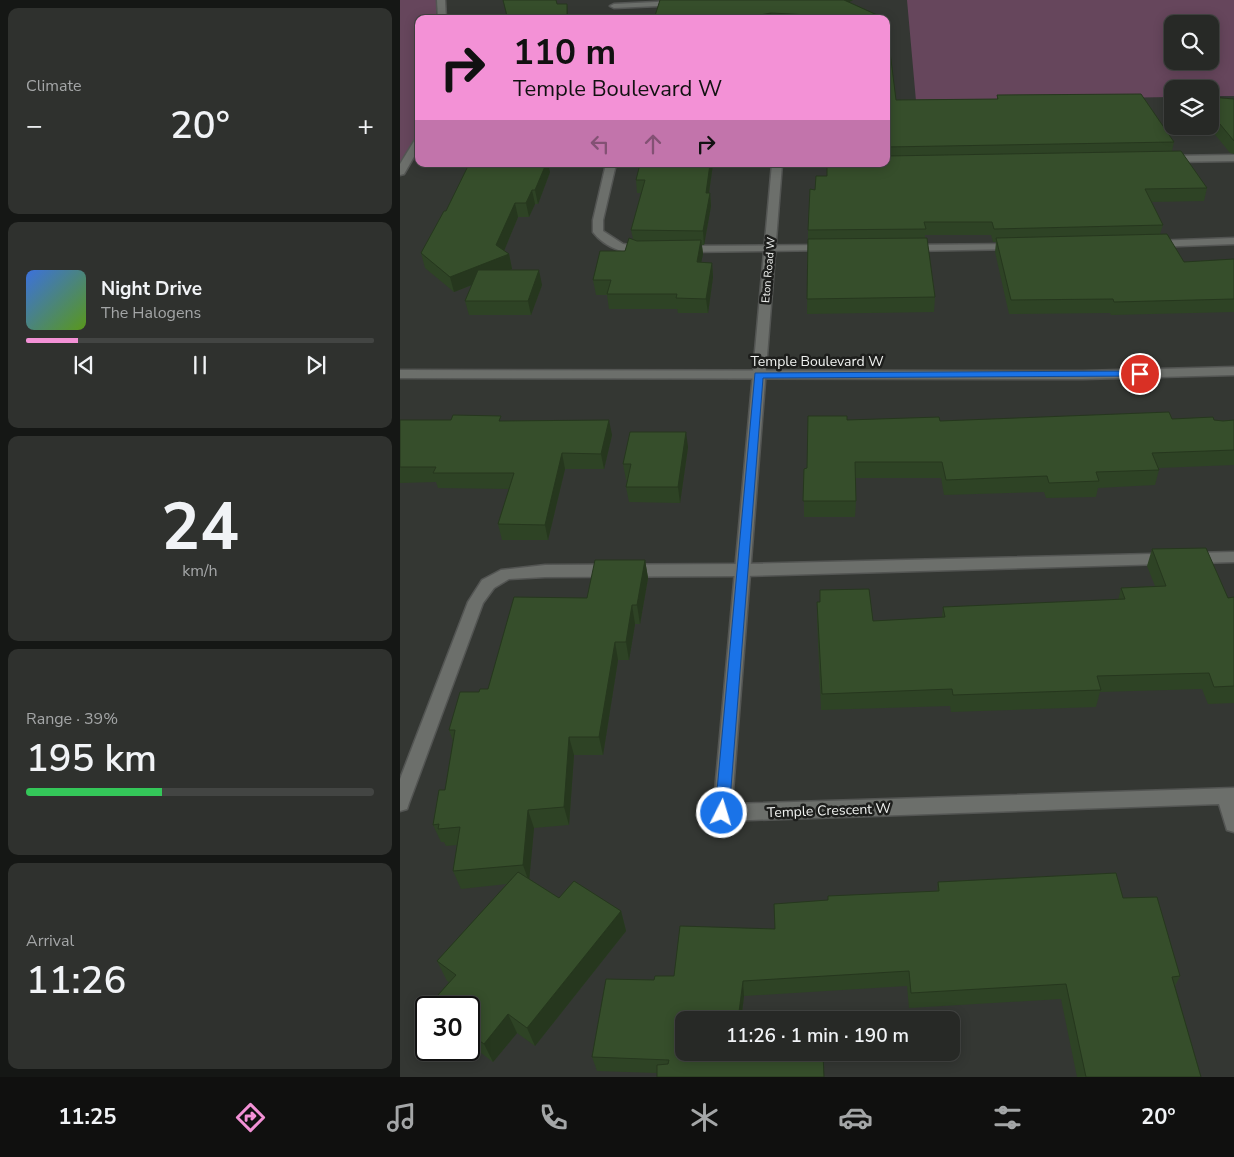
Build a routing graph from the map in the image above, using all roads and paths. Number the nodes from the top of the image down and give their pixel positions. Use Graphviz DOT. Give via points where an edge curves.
graph roads {
  1 [pos="441,0"];
  2 [pos="691,2"];
  3 [pos="612,3"];
  4 [pos="442,15"];
  5 [pos="618,15"];
  6 [pos="415,145"];
  7 [pos="1234,158"];
  8 [pos="404,159"];
  9 [pos="1157,160"];
  10 [pos="610,167"];
  11 [pos="777,167"];
  12 [pos="400,172"];
  13 [pos="1234,241"];
  14 [pos="1143,244"];
  15 [pos="1026,247"];
  16 [pos="839,248"];
  17 [pos="898,248"];
  18 [pos="770,249"];
  19 [pos="1234,371"];
  20 [pos="400,374"];
  21 [pos="759,375"];
  22 [pos="1234,557"];
  23 [pos="744,570"];
  24 [pos="1230,796"];
  25 [pos="400,803"];
  26 [pos="1234,824"];
  1 -- 4 [label="street"];
  2 -- 3 [label="street"];
  3 -- 5 [label="street"];
  6 -- 8 [label="street"];
  7 -- 9 [label="street"];
  8 -- 12 [label="street"];
  10 -- 18 [label="street" via="598,220 598,232 604,240 639,250"];
  11 -- 18 [label="street, Eton Road W"];
  13 -- 14 [label="street"];
  15 -- 17 [label="street"];
  16 -- 18 [label="street"];
  18 -- 21 [label="street, Eton Road W"];
  19 -- 21 [label="street, Temple Boulevard W" via="1073,375"];
  20 -- 21 [label="street, Temple Boulevard W"];
  21 -- 23 [label="street, Temple Crescent W"];
  22 -- 23 [label="street"];
  23 -- 24 [label="street, Temple Crescent W" via="722,813"];
  23 -- 25 [label="street" via="545,571 506,574 488,584 476,602"];
  24 -- 26 [label="street, Temple Crescent W"];
}
